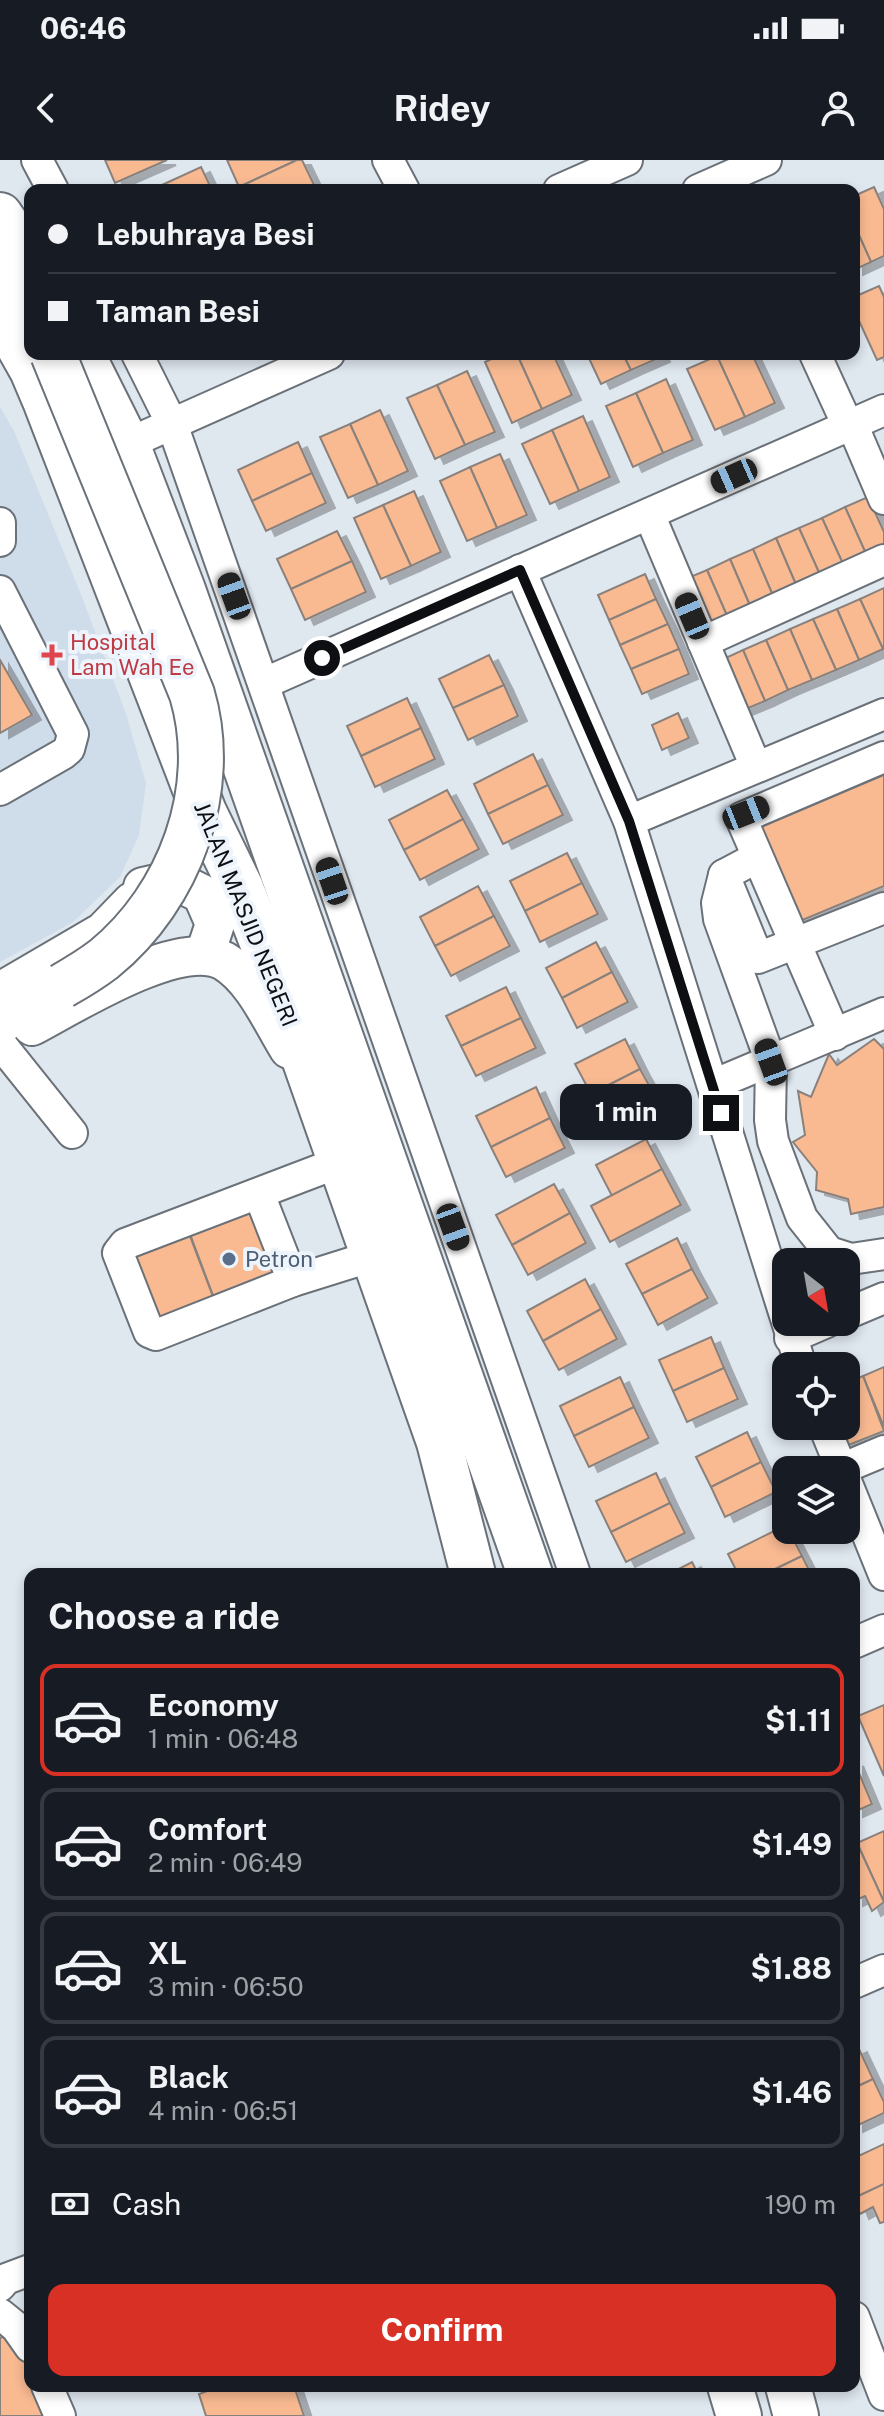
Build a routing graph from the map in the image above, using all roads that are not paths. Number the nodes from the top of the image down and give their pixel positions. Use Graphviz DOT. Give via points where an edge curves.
graph roads {
  1 [pos="37,160"];
  2 [pos="388,160"];
  3 [pos="627,160"];
  4 [pos="766,160"];
  5 [pos="738,182"];
  6 [pos="50,184"];
  7 [pos="401,184"];
  8 [pos="573,184"];
  9 [pos="0,215"];
  10 [pos="24,250"];
  11 [pos="0,260"];
  12 [pos="24,300"];
  13 [pos="0,313"];
  14 [pos="24,356"];
  15 [pos="26,360"];
  16 [pos="55,360"];
  17 [pos="85,360"];
  18 [pos="140,360"];
  19 [pos="316,360"];
  20 [pos="818,360"];
  21 [pos="884,410"];
  22 [pos="172,424"];
  23 [pos="850,425"];
  24 [pos="127,444"];
  25 [pos="884,499"];
  26 [pos="649,514"];
  27 [pos="0,523"];
  28 [pos="0,541"];
  29 [pos="884,560"];
  30 [pos="520,570"];
  31 [pos="0,591"];
  32 [pos="703,642"];
  33 [pos="265,683"];
  34 [pos="884,714"];
  35 [pos="183,755"];
  36 [pos="884,757"];
  37 [pos="756,767"];
  38 [pos="0,790"];
  39 [pos="629,821"];
  40 [pos="756,858"];
  41 [pos="724,875"];
  42 [pos="142,887"];
  43 [pos="884,908"];
  44 [pos="795,940"];
  45 [pos="205,954"];
  46 [pos="0,992"];
  47 [pos="884,1013"];
  48 [pos="0,1021"];
  49 [pos="835,1035"];
  50 [pos="0,1043"];
  51 [pos="771,1062"];
  52 [pos="713,1085"];
  53 [pos="313,1089"];
  54 [pos="72,1133"];
  55 [pos="340,1162"];
  56 [pos="259,1194"];
  57 [pos="884,1254"];
  58 [pos="376,1255"];
  59 [pos="293,1281"];
  60 [pos="884,1298"];
  61 [pos="860,1308"];
  62 [pos="795,1336"];
  63 [pos="790,1338"];
  64 [pos="796,1352"];
  65 [pos="884,1451"];
  66 [pos="860,1464"];
  67 [pos="860,1515"];
  68 [pos="468,1568"];
  69 [pos="528,1568"];
  70 [pos="573,1568"];
  71 [pos="884,1575"];
  72 [pos="884,1630"];
  73 [pos="860,1640"];
  74 [pos="24,2272"];
  75 [pos="0,2286"];
  76 [pos="0,2314"];
  77 [pos="860,2333"];
  78 [pos="24,2338"];
  79 [pos="50,2392"];
  80 [pos="732,2392"];
  81 [pos="790,2392"];
  82 [pos="884,2395"];
  83 [pos="60,2416"];
  84 [pos="739,2416"];
  85 [pos="796,2416"];
  1 -- 6 [label="street"];
  2 -- 7 [label="street"];
  3 -- 8 [label="street"];
  4 -- 5 [label="street"];
  9 -- 10 [label="highway"];
  11 -- 12 [label="highway"];
  13 -- 14 [label="highway, JALAN MASJID NEGERI"];
  15 -- 35 [label="highway, JALAN MASJID NEGERI"];
  16 -- 48 [label="highway, bridge" via="192,694 201,787 179,857 143,918 103,960"];
  17 -- 24 [label="highway, JALAN MASJID NEGERI"];
  18 -- 22 [label="street"];
  19 -- 22 [label="street"];
  20 -- 23 [label="street"];
  21 -- 23 [label="street"];
  22 -- 24 [label="street"];
  22 -- 33 [label="street"];
  23 -- 25 [label="street"];
  23 -- 26 [label="street"];
  24 -- 69 [label="highway, JALAN MASJID NEGERI"];
  26 -- 30 [label="street"];
  26 -- 32 [label="street"];
  27 -- 28 [label="street"];
  29 -- 32 [label="street"];
  30 -- 33 [label="street"];
  30 -- 39 [label="street"];
  31 -- 38 [label="street" via="73,734 63,754"];
  32 -- 37 [label="street"];
  33 -- 70 [label="street"];
  34 -- 37 [label="street"];
  35 -- 42 [label="main road" via="176,814"];
  35 -- 53 [label="highway, JALAN MASJID NEGERI" via="264,947"];
  36 -- 40 [label="street" via="746,813 741,824"];
  37 -- 39 [label="street"];
  39 -- 52 [label="street"];
  40 -- 41 [label="street"];
  40 -- 44 [label="street"];
  41 -- 44 [label="street" via="758,958"];
  41 -- 51 [label="street" via="719,919"];
  42 -- 45 [label="main road" via="174,880 202,894 215,924"];
  42 -- 46 [label="main road" via="103,932"];
  43 -- 44 [label="street"];
  44 -- 49 [label="street"];
  45 -- 50 [label="main road" via="131,975"];
  45 -- 53 [label="main road" via="246,980"];
  47 -- 49 [label="street"];
  49 -- 51 [label="street"];
  50 -- 54 [label="street"];
  51 -- 52 [label="street"];
  51 -- 57 [label="street" via="773,1141 802,1218 829,1252 851,1259"];
  52 -- 63 [label="street"];
  53 -- 55 [label="highway, JALAN MASJID NEGERI"];
  55 -- 56 [label="street"];
  55 -- 58 [label="highway, JALAN MASJID NEGERI"];
  56 -- 59 [label="street"];
  56 -- 59 [label="street" via="125,1244 118,1253 149,1332 156,1335"];
  58 -- 59 [label="street"];
  58 -- 68 [label="highway, JALAN MASJID NEGERI" via="439,1442"];
  60 -- 61 [label="street"];
  62 -- 63 [label="street"];
  63 -- 64 [label="street"];
  65 -- 66 [label="street"];
  67 -- 71 [label="street"];
  72 -- 73 [label="street"];
  74 -- 75 [label="street"];
  76 -- 78 [label="street"];
  77 -- 82 [label="street"];
  79 -- 83 [label="street"];
  80 -- 84 [label="highway"];
  81 -- 85 [label="highway"];
}
